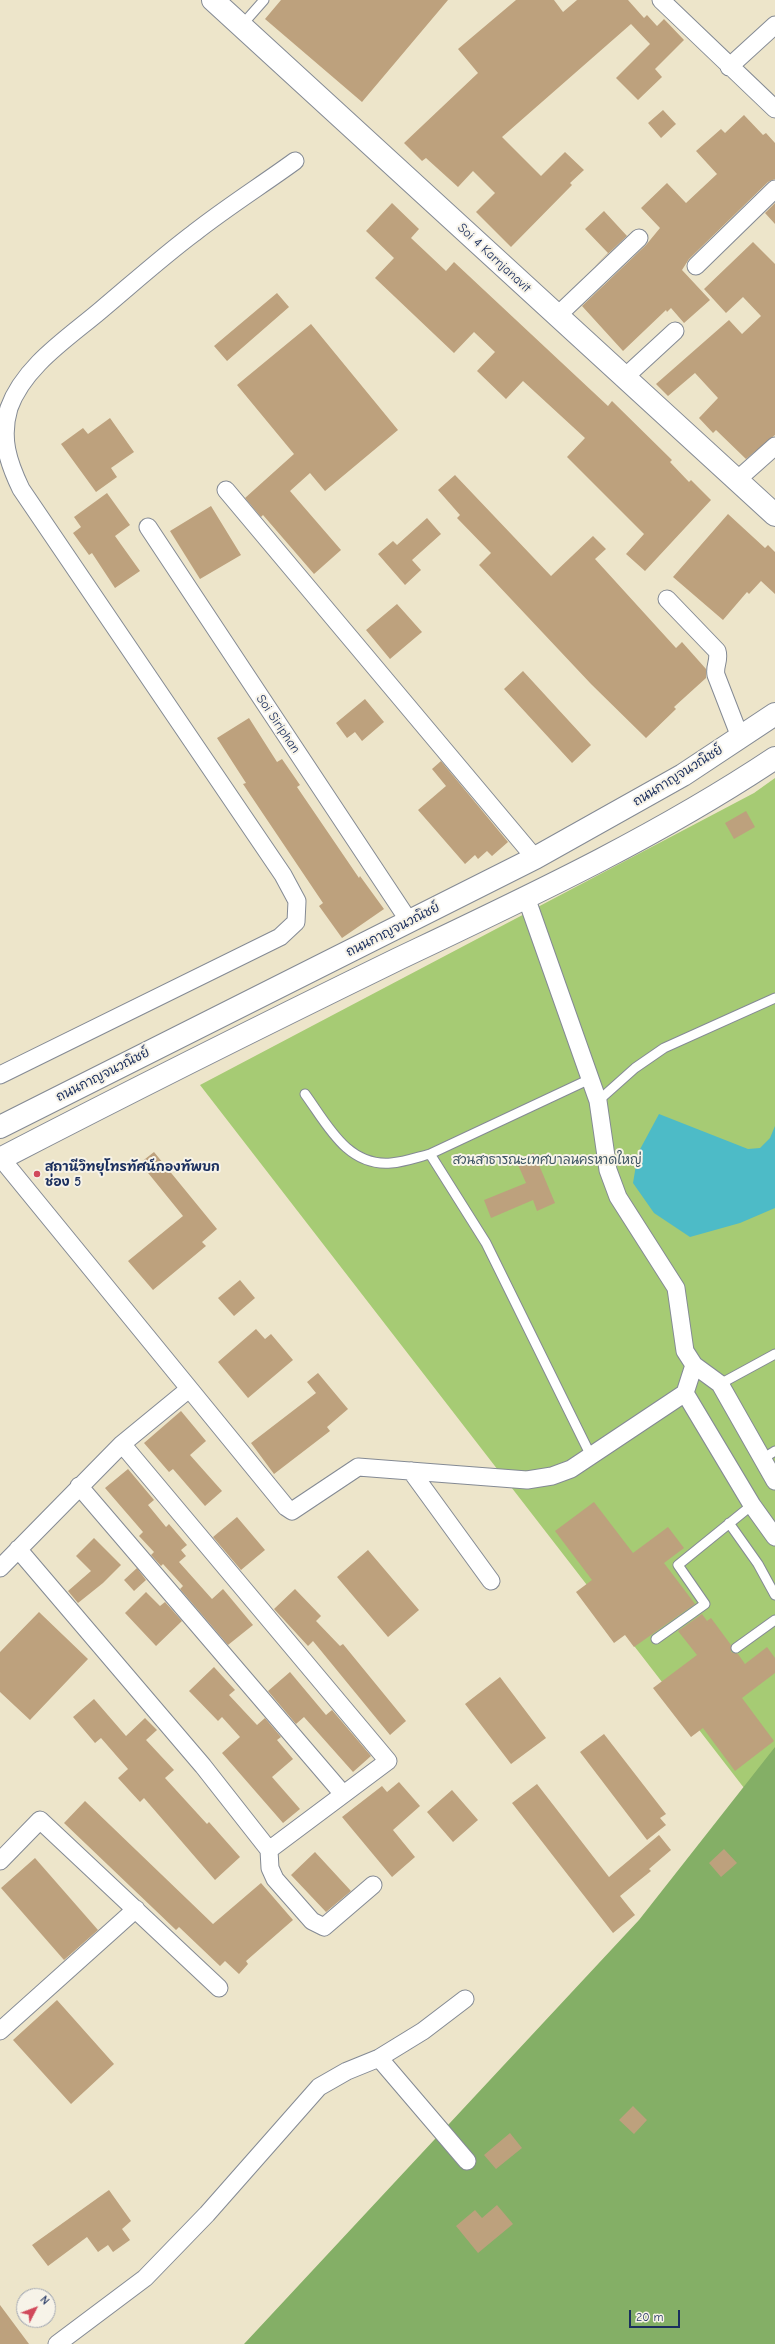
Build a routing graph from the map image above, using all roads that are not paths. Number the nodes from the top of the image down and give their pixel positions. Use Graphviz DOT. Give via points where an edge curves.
graph roads {
  1 [pos="213,0"];
  2 [pos="264,0"];
  3 [pos="661,0"];
  4 [pos="242,25"];
  5 [pos="775,25"];
  6 [pos="729,67"];
  7 [pos="775,109"];
  8 [pos="296,161"];
  9 [pos="775,189"];
  10 [pos="639,238"];
  11 [pos="696,266"];
  12 [pos="557,316"];
  13 [pos="675,331"];
  14 [pos="625,377"];
  15 [pos="775,446"];
  16 [pos="737,480"];
  17 [pos="226,490"];
  18 [pos="775,514"];
  19 [pos="148,527"];
  20 [pos="667,599"];
  21 [pos="775,714"];
  22 [pos="740,737"];
  23 [pos="775,758"];
  24 [pos="535,858"];
  25 [pos="526,897"];
  26 [pos="409,921"];
  27 [pos="775,998"];
  28 [pos="0,1075"];
  29 [pos="590,1079"];
  30 [pos="305,1094"];
  31 [pos="598,1102"];
  32 [pos="0,1127"];
  33 [pos="430,1154"];
  34 [pos="0,1158"];
  35 [pos="775,1354"];
  36 [pos="694,1366"];
  37 [pos="720,1384"];
  38 [pos="189,1389"];
  39 [pos="685,1392"];
  40 [pos="122,1444"];
  41 [pos="768,1455"];
  42 [pos="591,1456"];
  43 [pos="411,1471"];
  44 [pos="775,1481"];
  45 [pos="79,1486"];
  46 [pos="752,1505"];
  47 [pos="729,1523"];
  48 [pos="775,1537"];
  49 [pos="18,1549"];
  50 [pos="0,1568"];
  51 [pos="491,1582"];
  52 [pos="775,1595"];
  53 [pos="775,1620"];
  54 [pos="656,1639"];
  55 [pos="736,1648"];
  56 [pos="343,1794"];
  57 [pos="268,1850"];
  58 [pos="0,1861"];
  59 [pos="372,1885"];
  60 [pos="136,1909"];
  61 [pos="219,1988"];
  62 [pos="464,1999"];
  63 [pos="0,2031"];
  64 [pos="379,2058"];
  65 [pos="467,2161"];
  66 [pos="57,2344"];
  1 -- 4 [label="main road, Soi 4 Karnjanavit"];
  2 -- 4 [label="lane"];
  3 -- 6 [label="street"];
  4 -- 12 [label="main road, Soi 4 Karnjanavit"];
  5 -- 6 [label="street"];
  6 -- 7 [label="street"];
  8 -- 28 [label="street" via="194,232 47,356 23,381 16,394 4,436 9,465 21,489 283,875 297,901 296,922 280,937"];
  9 -- 11 [label="street"];
  10 -- 12 [label="street"];
  12 -- 14 [label="main road, Soi 4 Karnjanavit"];
  13 -- 14 [label="street"];
  14 -- 16 [label="main road, Soi 4 Karnjanavit"];
  15 -- 16 [label="street"];
  16 -- 18 [label="main road, Soi 4 Karnjanavit"];
  17 -- 24 [label="street"];
  19 -- 26 [label="street, Soi Siriphan"];
  20 -- 22 [label="street" via="718,651 716,675"];
  21 -- 22 [label="main road, ถนนกาญจนวณิชย์"];
  22 -- 24 [label="main road, ถนนกาญจนวณิชย์" via="653,793"];
  23 -- 25 [label="main road" via="672,823"];
  24 -- 26 [label="main road, ถนนกาญจนวณิชย์"];
  25 -- 29 [label="street"];
  25 -- 34 [label="main road"];
  26 -- 32 [label="main road, ถนนกาญจนวณิชย์"];
  27 -- 31 [label="lane" via="664,1048 635,1068"];
  29 -- 31 [label="street"];
  29 -- 33 [label="lane"];
  30 -- 33 [label="lane" via="341,1143 358,1157 390,1163"];
  31 -- 36 [label="street" via="607,1163 613,1184 626,1210 676,1288 685,1351"];
  33 -- 42 [label="lane" via="486,1243"];
  34 -- 38 [label="street"];
  35 -- 37 [label="lane"];
  36 -- 37 [label="street"];
  36 -- 39 [label="street"];
  37 -- 41 [label="street"];
  38 -- 40 [label="street"];
  38 -- 43 [label="street" via="286,1507 292,1511 358,1467"];
  39 -- 42 [label="street"];
  39 -- 46 [label="street"];
  40 -- 45 [label="street"];
  40 -- 56 [label="street" via="388,1761"];
  41 -- 44 [label="street"];
  42 -- 43 [label="street" via="562,1473 540,1479 497,1479"];
  43 -- 51 [label="street"];
  45 -- 49 [label="street"];
  45 -- 56 [label="street"];
  46 -- 47 [label="lane"];
  46 -- 48 [label="street"];
  47 -- 52 [label="lane" via="766,1577"];
  47 -- 54 [label="lane" via="678,1565 705,1604"];
  49 -- 50 [label="street"];
  49 -- 57 [label="street" via="203,1766"];
  53 -- 55 [label="lane"];
  56 -- 57 [label="street"];
  57 -- 59 [label="street" via="270,1868 275,1880 312,1921 320,1926 328,1926"];
  58 -- 60 [label="street" via="40,1820"];
  60 -- 61 [label="street"];
  60 -- 63 [label="street"];
  62 -- 64 [label="street" via="423,2031"];
  64 -- 65 [label="street"];
  64 -- 66 [label="street" via="328,2080 315,2091 207,2214 145,2278"];
}
